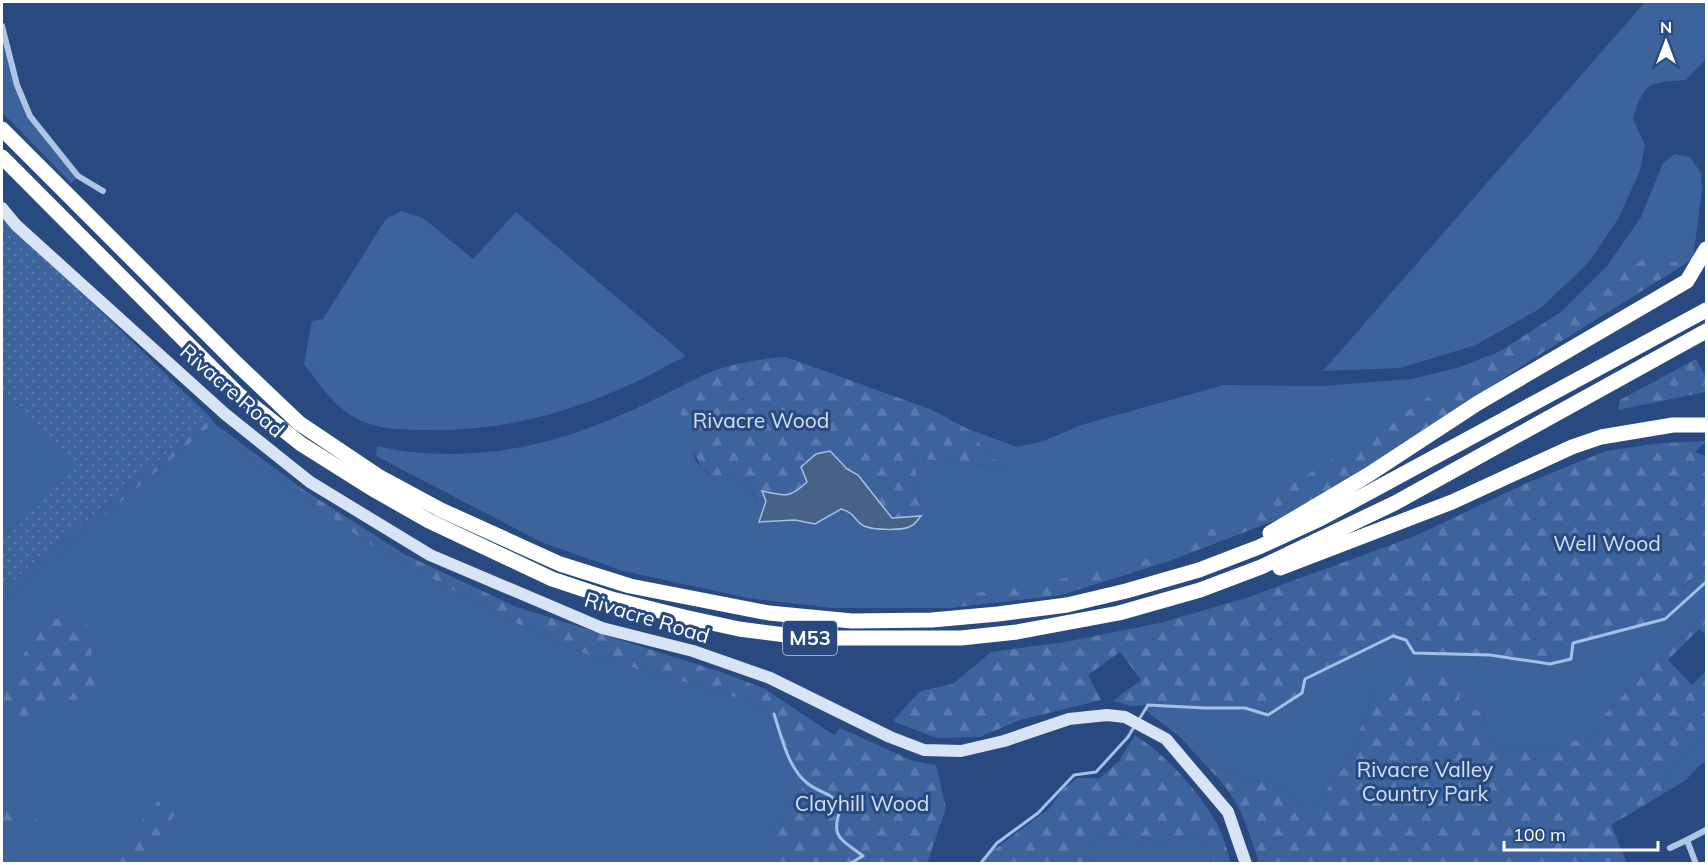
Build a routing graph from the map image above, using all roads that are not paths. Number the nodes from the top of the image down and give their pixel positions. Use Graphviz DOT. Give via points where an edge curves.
graph roads {
  1 [pos="2,26"];
  2 [pos="2,129"];
  3 [pos="2,157"];
  4 [pos="103,191"];
  5 [pos="2,208"];
  6 [pos="1707,249"];
  7 [pos="1703,312"];
  8 [pos="1707,331"];
  9 [pos="1707,425"];
  10 [pos="1199,570"];
  11 [pos="1200,590"];
  12 [pos="1707,830"];
  13 [pos="1687,840"];
  14 [pos="1670,848"];
  15 [pos="1246,864"];
  16 [pos="1696,864"];
  1 -- 4 [label="street" via="17,85 30,116 78,176"];
  2 -- 10 [label="highway, M53" via="299,423 378,476 441,510 560,564 630,586 687,598 769,613 852,621 932,620 1067,605"];
  3 -- 11 [label="highway, M53" via="238,394 301,444 429,521 552,579 612,599 739,629 858,640 961,638 1017,632 1119,614"];
  5 -- 15 [label="main road, Rivacre Road" via="225,414 310,482 430,555 602,628 693,651 770,678 924,750 961,751 1069,719 1125,717 1166,739 1228,812"];
  6 -- 10 [label="highway" via="1687,281 1478,403 1298,517"];
  7 -- 10 [label="highway, M53" via="1320,519"];
  8 -- 11 [label="highway, M53" via="1395,503"];
  9 -- 11 [label="highway" via="1673,425 1601,437 1452,502 1268,573"];
  12 -- 13 [label="street"];
  13 -- 14 [label="street"];
  13 -- 16 [label="street"];
}
